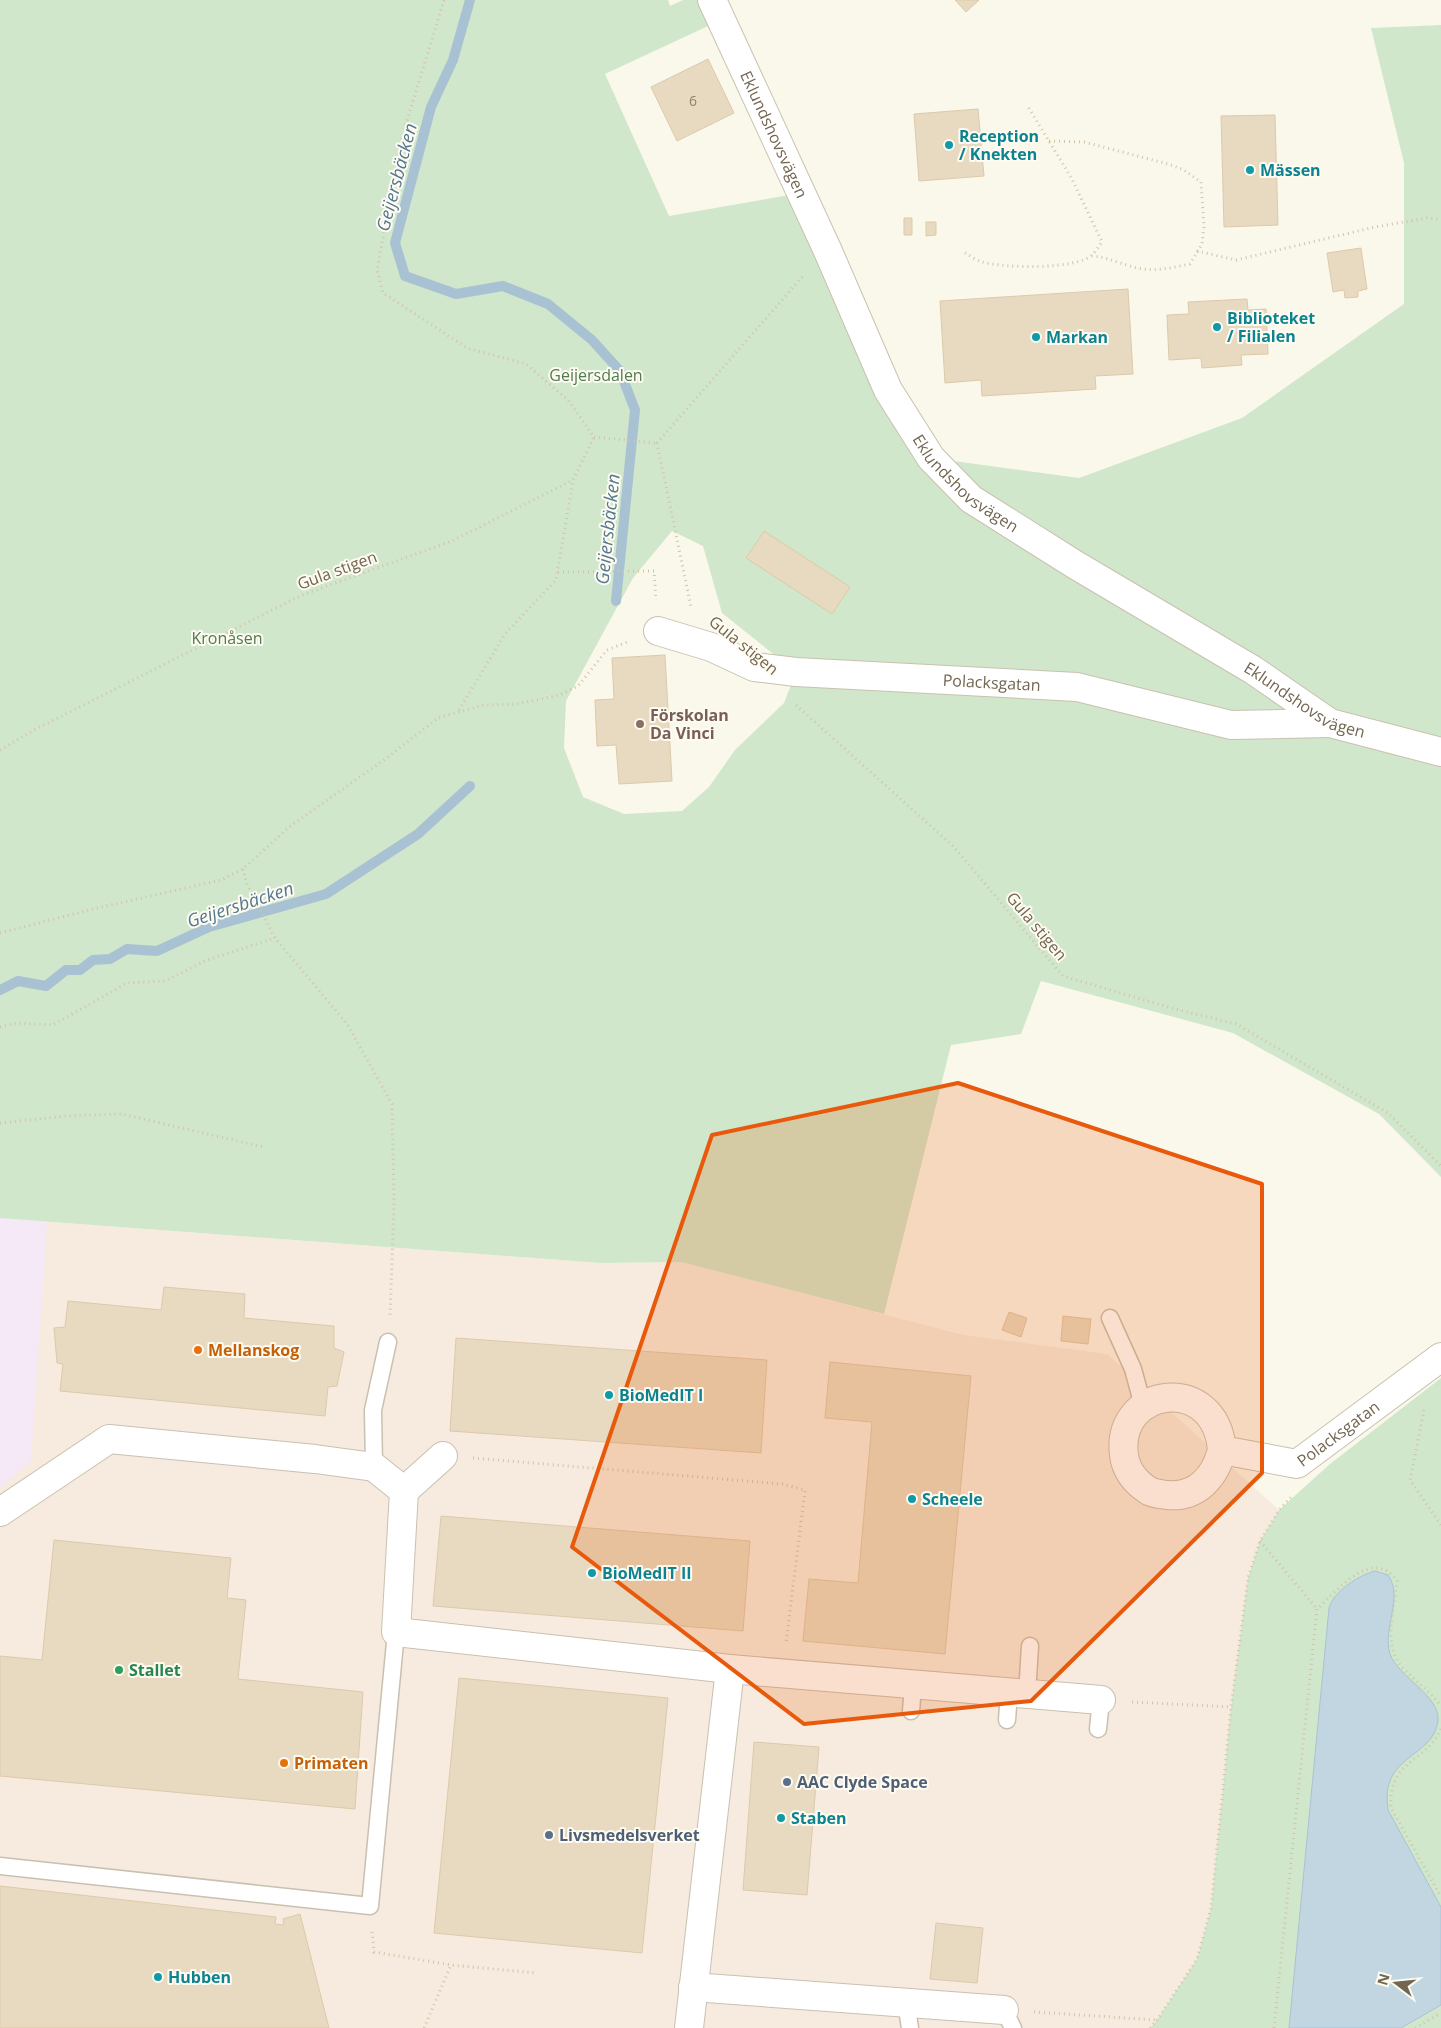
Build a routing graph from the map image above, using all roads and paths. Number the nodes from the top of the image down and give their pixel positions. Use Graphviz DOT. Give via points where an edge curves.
graph roads {
  1 [pos="444,0"];
  2 [pos="712,0"];
  3 [pos="1027,105"];
  4 [pos="1049,141"];
  5 [pos="1441,219"];
  6 [pos="827,249"];
  7 [pos="1197,252"];
  8 [pos="964,253"];
  9 [pos="1092,256"];
  10 [pos="594,437"];
  11 [pos="657,443"];
  12 [pos="573,480"];
  13 [pos="558,572"];
  14 [pos="692,612"];
  15 [pos="658,631"];
  16 [pos="791,700"];
  17 [pos="459,710"];
  18 [pos="1330,723"];
  19 [pos="0,750"];
  20 [pos="1441,752"];
  21 [pos="243,869"];
  22 [pos="0,933"];
  23 [pos="275,938"];
  24 [pos="0,1027"];
  25 [pos="0,1123"];
  26 [pos="263,1147"];
  27 [pos="1441,1166"];
  28 [pos="1110,1318"];
  29 [pos="388,1342"];
  30 [pos="1441,1357"];
  31 [pos="1143,1406"];
  32 [pos="1425,1408"];
  33 [pos="1222,1450"];
  34 [pos="443,1456"];
  35 [pos="374,1467"];
  36 [pos="404,1491"];
  37 [pos="1296,1492"];
  38 [pos="0,1512"];
  39 [pos="1441,1525"];
  40 [pos="1260,1541"];
  41 [pos="1317,1609"];
  42 [pos="396,1632"];
  43 [pos="1030,1646"];
  44 [pos="730,1669"];
  45 [pos="780,1673"];
  46 [pos="1018,1693"];
  47 [pos="1101,1700"];
  48 [pos="1441,1706"];
  49 [pos="1231,1707"];
  50 [pos="1007,1720"];
  51 [pos="1098,1729"];
  52 [pos="1441,1729"];
  53 [pos="0,1866"];
  54 [pos="1441,1897"];
  55 [pos="370,1906"];
  56 [pos="451,1965"];
  57 [pos="537,1973"];
  58 [pos="693,1987"];
  59 [pos="1441,2013"];
  60 [pos="908,2015"];
  61 [pos="1008,2019"];
  62 [pos="1157,2020"];
  63 [pos="424,2028"];
  64 [pos="689,2028"];
  65 [pos="1150,2028"];
  66 [pos="1274,2028"];
  67 [pos="1415,2028"];
  1 -- 10 [label="path" via="401,140 377,270 383,293 467,348 526,364 568,400"];
  2 -- 6 [label="street, Eklundshovsvägen"];
  3 -- 4 [label="path"];
  4 -- 7 [label="path" via="1084,142 1168,164 1201,182 1204,226 1202,244"];
  4 -- 9 [label="path" via="1072,179 1102,242"];
  5 -- 7 [label="path" via="1427,218 1375,227 1236,260"];
  6 -- 11 [label="path"];
  6 -- 18 [label="street, Eklundshovsvägen" via="888,390 931,458 971,499 1253,670"];
  7 -- 9 [label="path" via="1190,264 1159,270 1132,267 1105,256"];
  8 -- 9 [label="path" via="981,262 1024,266 1073,263"];
  10 -- 11 [label="path"];
  10 -- 12 [label="path"];
  11 -- 14 [label="path"];
  12 -- 13 [label="path"];
  12 -- 19 [label="path, Gula stigen" via="452,541 302,595"];
  13 -- 15 [label="path" via="654,571"];
  13 -- 17 [label="path" via="556,580 505,634"];
  15 -- 17 [label="path" via="607,650 578,686 560,695 517,704 484,704"];
  15 -- 18 [label="street, Polacksgatan" via="711,647 754,667 1077,687 1231,724"];
  16 -- 27 [label="path, Gula stigen" via="954,847 1063,976 1236,1024 1388,1114"];
  17 -- 21 [label="path" via="438,718 289,827"];
  18 -- 20 [label="street, Eklundshovsvägen"];
  21 -- 22 [label="path" via="221,880"];
  21 -- 23 [label="path" via="247,884"];
  23 -- 24 [label="path" via="207,960 164,981 127,983 53,1025 17,1023"];
  23 -- 29 [label="path" via="347,1024 392,1104 393,1263"];
  25 -- 26 [label="path" via="122,1114"];
  28 -- 31 [label="lane" via="1133,1369"];
  29 -- 35 [label="lane" via="372,1410"];
  30 -- 33 [label="street, Polacksgatan" via="1297,1464"];
  31 -- 33 [label="street" via="1154,1400 1176,1396 1193,1401 1207,1410 1221,1432"];
  31 -- 33 [label="street" via="1130,1420 1122,1443 1125,1463 1140,1486 1153,1493 1180,1496 1202,1487 1218,1467"];
  32 -- 39 [label="path" via="1410,1480"];
  34 -- 36 [label="street"];
  34 -- 45 [label="path" via="782,1484 805,1490 789,1628"];
  35 -- 36 [label="street"];
  35 -- 38 [label="street" via="109,1439"];
  36 -- 42 [label="street"];
  37 -- 40 [label="path" via="1279,1510"];
  40 -- 41 [label="path"];
  40 -- 49 [label="path" via="1248,1578"];
  41 -- 48 [label="path" via="1359,1572 1381,1566 1392,1573 1397,1581 1391,1636 1393,1650 1400,1666"];
  41 -- 66 [label="path"];
  42 -- 44 [label="street"];
  42 -- 55 [label="lane"];
  43 -- 46 [label="lane"];
  44 -- 45 [label="street"];
  44 -- 58 [label="street"];
  45 -- 46 [label="street" via="912,1698"];
  46 -- 47 [label="street"];
  46 -- 50 [label="lane"];
  47 -- 49 [label="path"];
  47 -- 51 [label="lane"];
  49 -- 62 [label="path" via="1211,1908 1197,1959"];
  52 -- 54 [label="path" via="1436,1739 1397,1773 1391,1796 1392,1808"];
  53 -- 55 [label="lane"];
  55 -- 56 [label="path" via="374,1952"];
  56 -- 57 [label="path"];
  56 -- 63 [label="path"];
  58 -- 60 [label="street"];
  58 -- 64 [label="street"];
  59 -- 67 [label="path"];
  60 -- 61 [label="street"];
  61 -- 62 [label="path"];
  62 -- 65 [label="path"];
}
